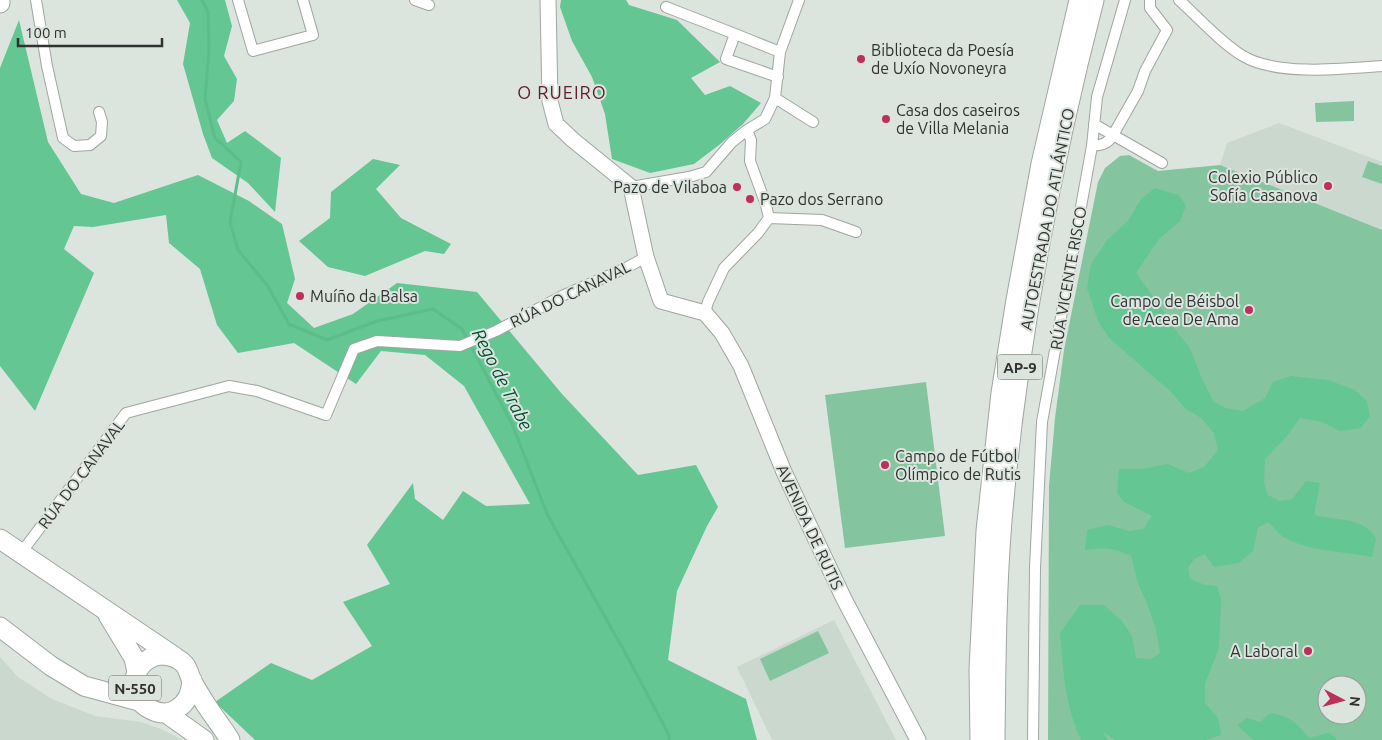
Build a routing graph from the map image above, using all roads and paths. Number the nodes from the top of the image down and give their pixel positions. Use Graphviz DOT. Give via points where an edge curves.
graph roads {
  1 [pos="36,0"];
  2 [pos="238,0"];
  3 [pos="303,0"];
  4 [pos="415,0"];
  5 [pos="548,0"];
  6 [pos="799,0"];
  7 [pos="1079,0"];
  8 [pos="1094,0"];
  9 [pos="1125,0"];
  10 [pos="1150,0"];
  11 [pos="1180,0"];
  12 [pos="429,5"];
  13 [pos="666,7"];
  14 [pos="735,34"];
  15 [pos="780,52"];
  16 [pos="1382,66"];
  17 [pos="778,77"];
  18 [pos="775,98"];
  19 [pos="99,112"];
  20 [pos="813,122"];
  21 [pos="1094,124"];
  22 [pos="747,130"];
  23 [pos="1113,135"];
  24 [pos="1092,146"];
  25 [pos="1162,162"];
  26 [pos="630,187"];
  27 [pos="769,218"];
  28 [pos="856,232"];
  29 [pos="646,257"];
  30 [pos="705,313"];
  31 [pos="0,538"];
  32 [pos="21,553"];
  33 [pos="105,610"];
  34 [pos="0,627"];
  35 [pos="178,659"];
  36 [pos="192,680"];
  37 [pos="137,686"];
  38 [pos="166,713"];
  39 [pos="204,740"];
  40 [pos="230,740"];
  41 [pos="918,740"];
  42 [pos="980,740"];
  43 [pos="995,740"];
  44 [pos="1033,740"];
  1 -- 19 [label="street" via="63,138 74,146 90,145 101,136"];
  2 -- 3 [label="street" via="253,51 313,35"];
  4 -- 12 [label="street"];
  5 -- 26 [label="street" via="550,101 556,124"];
  6 -- 15 [label="street"];
  7 -- 42 [label="highway, AUTOESTRADA DO ATLÁNTICO / AP-9" via="1041,164 1001,392 986,531 979,669"];
  8 -- 43 [label="highway, AUTOESTRADA DO ATLÁNTICO / AP-9" via="1047,202 1011,429 996,614"];
  9 -- 21 [label="street, RÚA VICENTE RISCO" via="1096,97"];
  10 -- 23 [label="street" via="1150,8 1167,30"];
  11 -- 16 [label="street" via="1230,48 1254,61 1283,68"];
  13 -- 14 [label="street"];
  14 -- 15 [label="street"];
  14 -- 17 [label="street" via="726,60"];
  15 -- 17 [label="street"];
  17 -- 18 [label="street"];
  18 -- 20 [label="street"];
  18 -- 22 [label="street" via="765,119"];
  21 -- 23 [label="street"];
  21 -- 24 [label="street, RÚA VICENTE RISCO"];
  22 -- 26 [label="street" via="706,172"];
  22 -- 27 [label="street" via="751,140 750,162"];
  23 -- 24 [label="street" via="1102,145"];
  23 -- 25 [label="street"];
  24 -- 44 [label="street, RÚA VICENTE RISCO" via="1042,422 1035,568"];
  26 -- 29 [label="street"];
  27 -- 28 [label="street" via="822,220"];
  27 -- 30 [label="street" via="724,268"];
  29 -- 30 [label="street" via="661,301"];
  29 -- 32 [label="street, RÚA DO CANAVAL" via="460,346 377,341 354,349 326,415 257,391 229,386 126,413"];
  30 -- 41 [label="street, AVENIDA DE RUTIS" via="722,333 741,366 784,472 844,600"];
  31 -- 32 [label="highway"];
  32 -- 33 [label="highway"];
  33 -- 35 [label="highway"];
  33 -- 37 [label="highway" via="134,658"];
  34 -- 37 [label="highway" via="51,666 103,685"];
  35 -- 36 [label="highway, N-550"];
  35 -- 37 [label="highway, N-550" via="159,655 150,658 142,664"];
  36 -- 38 [label="highway, N-550" via="192,689 183,705"];
  36 -- 40 [label="highway, N-550"];
  37 -- 38 [label="highway, N-550" via="146,708"];
  38 -- 39 [label="highway, N-550"];
}
